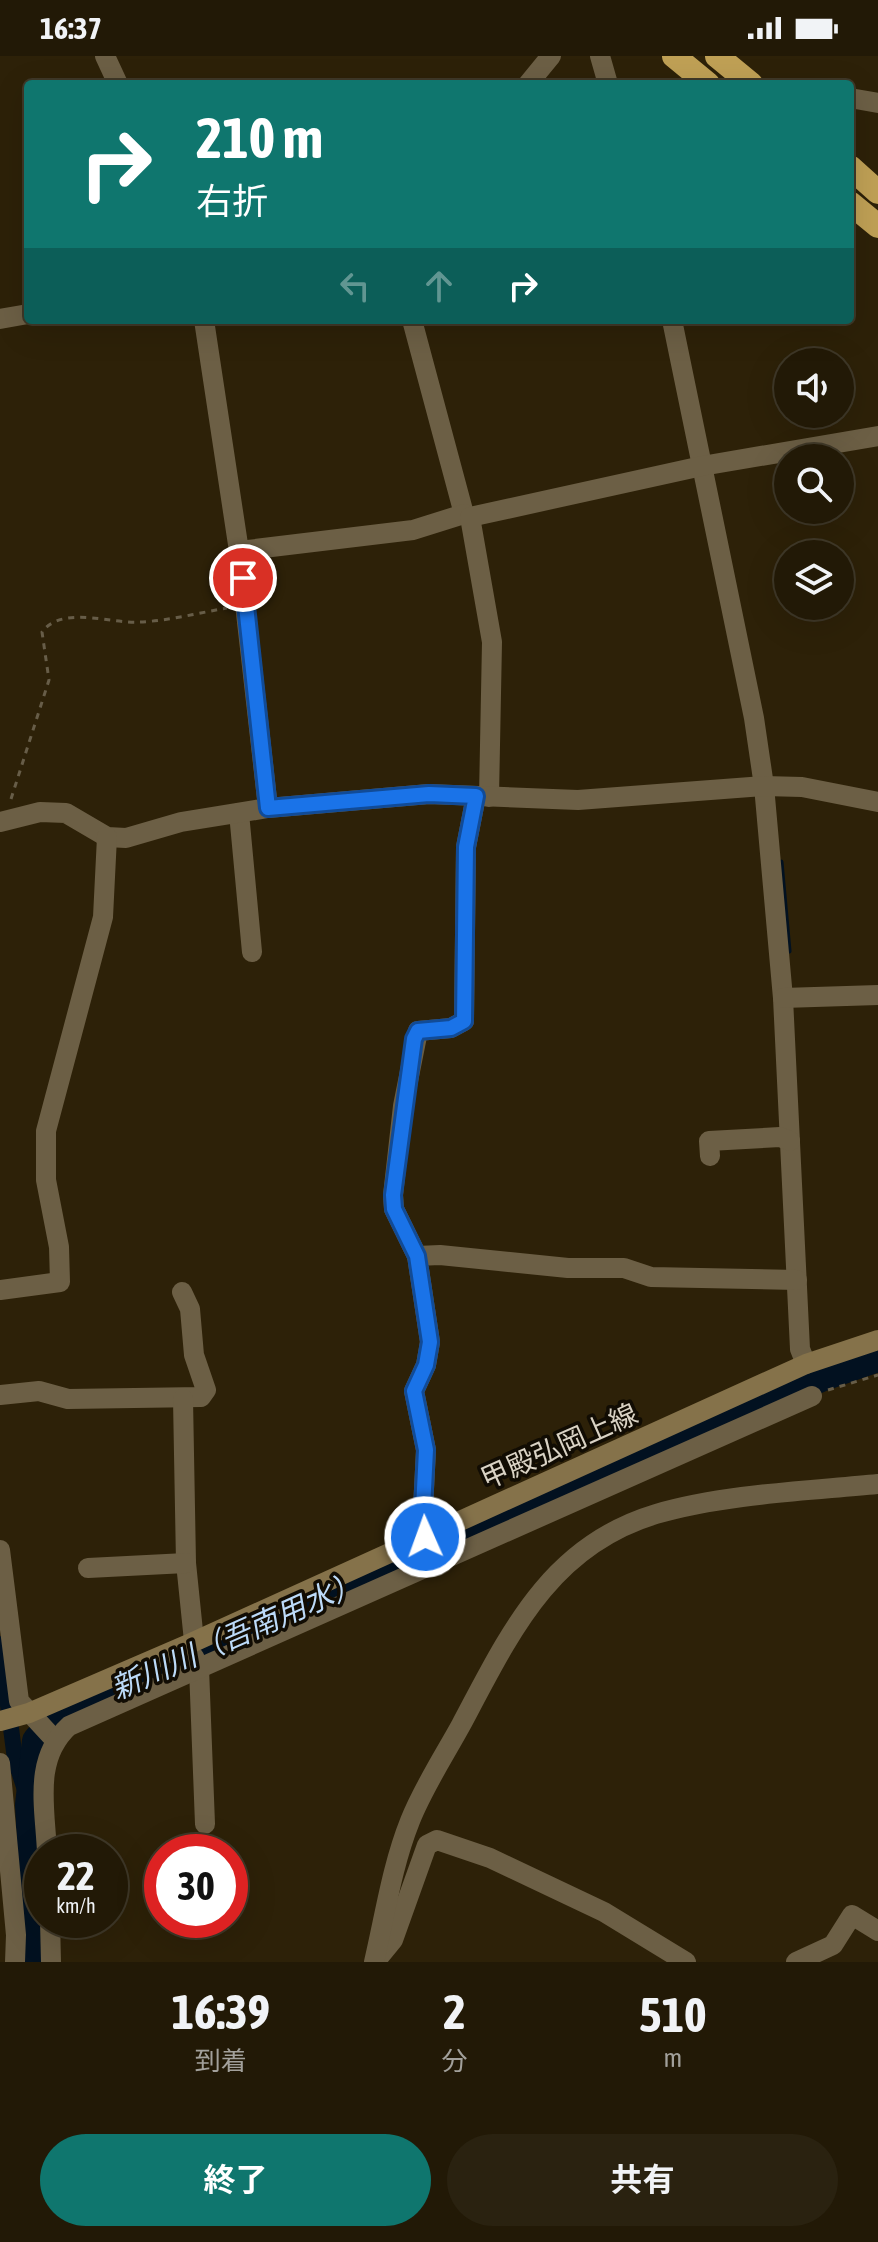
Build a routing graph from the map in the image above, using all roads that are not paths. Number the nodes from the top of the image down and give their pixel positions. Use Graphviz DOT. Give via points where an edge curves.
graph roads {
  1 [pos="105,56"];
  2 [pos="551,56"];
  3 [pos="600,56"];
  4 [pos="674,56"];
  5 [pos="717,56"];
  6 [pos="116,80"];
  7 [pos="531,80"];
  8 [pos="607,80"];
  9 [pos="703,80"];
  10 [pos="746,80"];
  11 [pos="854,99"];
  12 [pos="878,103"];
  13 [pos="854,171"];
  14 [pos="878,192"];
  15 [pos="854,206"];
  16 [pos="878,226"];
  17 [pos="24,315"];
  18 [pos="0,319"];
  19 [pos="205,324"];
  20 [pos="413,324"];
  21 [pos="673,324"];
  22 [pos="878,436"];
  23 [pos="702,466"];
  24 [pos="467,516"];
  25 [pos="239,551"];
  26 [pos="764,786"];
  27 [pos="483,796"];
  28 [pos="878,802"];
  29 [pos="268,808"];
  30 [pos="239,813"];
  31 [pos="6,821"];
  32 [pos="107,837"];
  33 [pos="252,952"];
  34 [pos="878,995"];
  35 [pos="783,998"];
  36 [pos="790,1141"];
  37 [pos="710,1156"];
  38 [pos="417,1256"];
  39 [pos="797,1280"];
  40 [pos="0,1290"];
  41 [pos="182,1292"];
  42 [pos="878,1340"];
  43 [pos="805,1380"];
  44 [pos="0,1395"];
  45 [pos="183,1399"];
  46 [pos="878,1484"];
  47 [pos="425,1537"];
  48 [pos="0,1550"];
  49 [pos="186,1563"];
  50 [pos="88,1568"];
  51 [pos="194,1653"];
  52 [pos="27,1725"];
  53 [pos="0,1766"];
  54 [pos="205,1824"];
  55 [pos="46,1834"];
  56 [pos="878,1931"];
  57 [pos="50,1938"];
  58 [pos="672,1959"];
  59 [pos="374,1961"];
  60 [pos="15,1962"];
  61 [pos="51,1962"];
  62 [pos="796,1962"];
  1 -- 6 [label="street"];
  2 -- 7 [label="street"];
  3 -- 8 [label="street"];
  4 -- 9 [label="highway"];
  5 -- 10 [label="highway"];
  11 -- 12 [label="street"];
  13 -- 14 [label="highway"];
  15 -- 16 [label="highway"];
  17 -- 18 [label="street"];
  19 -- 25 [label="street"];
  20 -- 24 [label="street"];
  21 -- 23 [label="street"];
  22 -- 23 [label="street"];
  23 -- 24 [label="street"];
  23 -- 26 [label="street"];
  24 -- 25 [label="street" via="413,530"];
  24 -- 27 [label="street" via="492,642"];
  25 -- 29 [label="street"];
  26 -- 27 [label="street" via="578,800"];
  26 -- 28 [label="street" via="802,787"];
  26 -- 35 [label="street"];
  27 -- 29 [label="street" via="429,794"];
  27 -- 38 [label="street" via="466,847 464,1021 451,1028 418,1031 403,1106 394,1209"];
  29 -- 30 [label="street"];
  30 -- 32 [label="street" via="126,838"];
  30 -- 33 [label="street"];
  31 -- 32 [label="street" via="40,812 66,813"];
  32 -- 40 [label="street" via="103,917 46,1131 46,1180 60,1282"];
  34 -- 35 [label="street"];
  35 -- 36 [label="street"];
  36 -- 37 [label="street" via="709,1141"];
  36 -- 39 [label="street"];
  38 -- 39 [label="street" via="624,1268 651,1277"];
  38 -- 47 [label="street" via="430,1342 414,1391 426,1450"];
  39 -- 43 [label="street"];
  41 -- 45 [label="street" via="206,1390 201,1397"];
  42 -- 43 [label="main road, 甲殿弘岡上線"];
  43 -- 47 [label="main road, 甲殿弘岡上線"];
  43 -- 51 [label="street"];
  44 -- 45 [label="street" via="39,1391 68,1399"];
  45 -- 49 [label="street"];
  46 -- 59 [label="street" via="757,1496 655,1514 591,1545 540,1589 501,1648 410,1820"];
  47 -- 51 [label="main road, 甲殿弘岡上線"];
  48 -- 52 [label="street" via="19,1701"];
  49 -- 50 [label="street"];
  49 -- 51 [label="street"];
  51 -- 52 [label="main road, 甲殿弘岡上線"];
  51 -- 52 [label="street" via="69,1726"];
  51 -- 54 [label="street"];
  52 -- 55 [label="street" via="43,1775"];
  53 -- 60 [label="street"];
  56 -- 62 [label="street" via="852,1915 833,1945"];
  57 -- 61 [label="street"];
  58 -- 59 [label="street" via="604,1912 490,1858 437,1840 427,1845 393,1940"];
}
